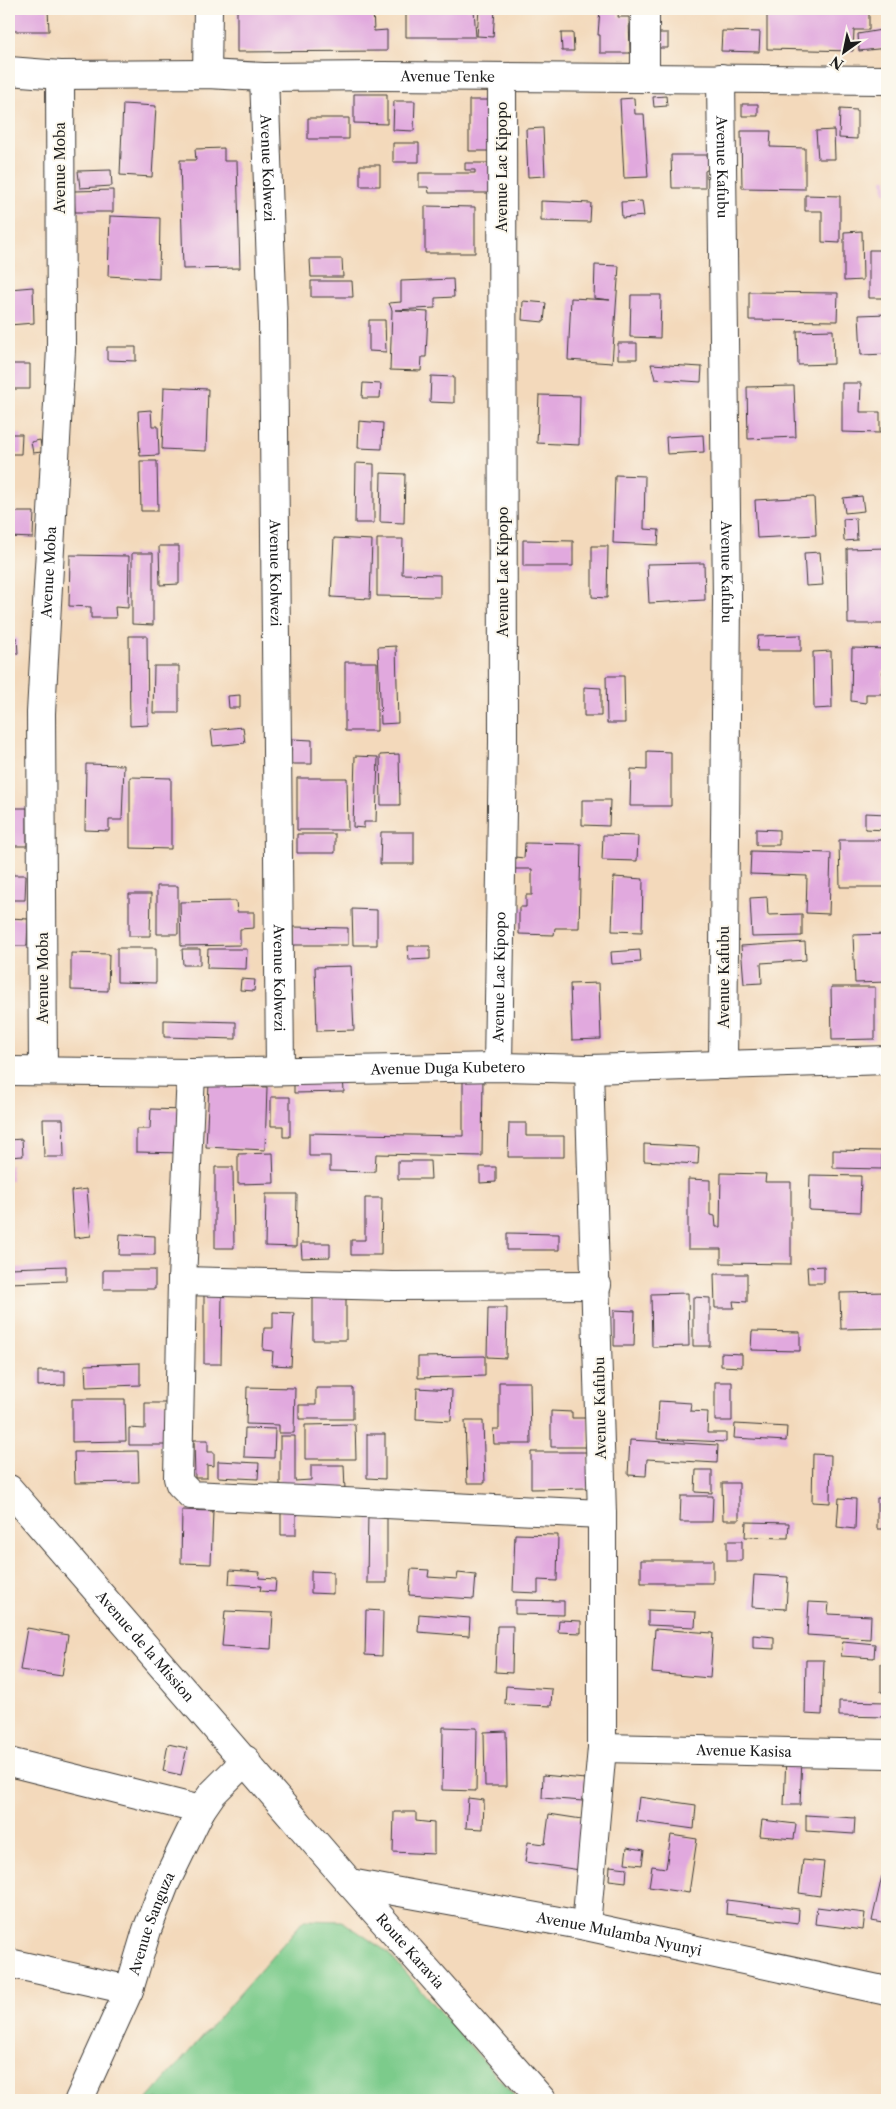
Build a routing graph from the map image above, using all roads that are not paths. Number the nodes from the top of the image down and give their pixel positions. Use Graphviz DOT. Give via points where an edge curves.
graph roads {
  1 [pos="208,9"];
  2 [pos="645,9"];
  3 [pos="9,71"];
  4 [pos="207,74"];
  5 [pos="60,75"];
  6 [pos="264,77"];
  7 [pos="502,77"];
  8 [pos="645,78"];
  9 [pos="721,78"];
  10 [pos="887,80"];
  11 [pos="887,1060"];
  12 [pos="724,1065"];
  13 [pos="498,1067"];
  14 [pos="589,1069"];
  15 [pos="280,1070"];
  16 [pos="9,1071"];
  17 [pos="43,1071"];
  18 [pos="191,1072"];
  19 [pos="182,1281"];
  20 [pos="597,1285"];
  21 [pos="9,1489"];
  22 [pos="602,1514"];
  23 [pos="602,1748"];
  24 [pos="887,1754"];
  25 [pos="246,1760"];
  26 [pos="9,1762"];
  27 [pos="280,1802"];
  28 [pos="201,1810"];
  29 [pos="350,1883"];
  30 [pos="586,1926"];
  31 [pos="9,1963"];
  32 [pos="129,1990"];
  33 [pos="887,1991"];
  34 [pos="79,2100"];
  35 [pos="542,2100"];
  1 -- 4 [label="street"];
  2 -- 8 [label="street"];
  3 -- 5 [label="street, Avenue Tenke"];
  4 -- 5 [label="street, Avenue Tenke"];
  4 -- 6 [label="street, Avenue Tenke"];
  5 -- 17 [label="street, Avenue Moba" via="61,349 41,713"];
  6 -- 7 [label="street, Avenue Tenke"];
  6 -- 15 [label="street, Avenue Kolwezi" via="274,320"];
  7 -- 8 [label="street, Avenue Tenke"];
  7 -- 13 [label="street, Avenue Lac Kipopo" via="503,742"];
  8 -- 9 [label="street, Avenue Tenke"];
  9 -- 10 [label="street, Avenue Tenke"];
  9 -- 12 [label="street, Avenue Kafubu" via="727,600"];
  11 -- 12 [label="street, Avenue Duga Kubetero"];
  12 -- 14 [label="street, Avenue Duga Kubetero"];
  13 -- 14 [label="street, Avenue Duga Kubetero"];
  13 -- 15 [label="street, Avenue Duga Kubetero"];
  14 -- 20 [label="street, Avenue Kafubu"];
  15 -- 18 [label="street, Avenue Duga Kubetero"];
  16 -- 17 [label="street, Avenue Duga Kubetero"];
  17 -- 18 [label="street, Avenue Duga Kubetero"];
  18 -- 19 [label="street"];
  19 -- 20 [label="street" via="393,1286"];
  19 -- 22 [label="street" via="178,1478 191,1494"];
  20 -- 22 [label="street, Avenue Kafubu"];
  21 -- 25 [label="street, Avenue de la Mission"];
  22 -- 23 [label="street, Avenue Kafubu"];
  23 -- 24 [label="street, Avenue Kasisa"];
  23 -- 30 [label="street, Avenue Kafubu"];
  25 -- 27 [label="street, Avenue de la Mission"];
  25 -- 28 [label="street, Avenue Sanguza" via="212,1794"];
  26 -- 28 [label="street"];
  27 -- 29 [label="street, Route Karavia"];
  28 -- 32 [label="street, Avenue Sanguza" via="164,1884"];
  29 -- 30 [label="street, Avenue Mulamba Nyunyi"];
  29 -- 35 [label="street, Route Karavia"];
  30 -- 33 [label="street, Avenue Mulamba Nyunyi"];
  31 -- 32 [label="street"];
  32 -- 34 [label="street, Avenue Sanguza"];
}
